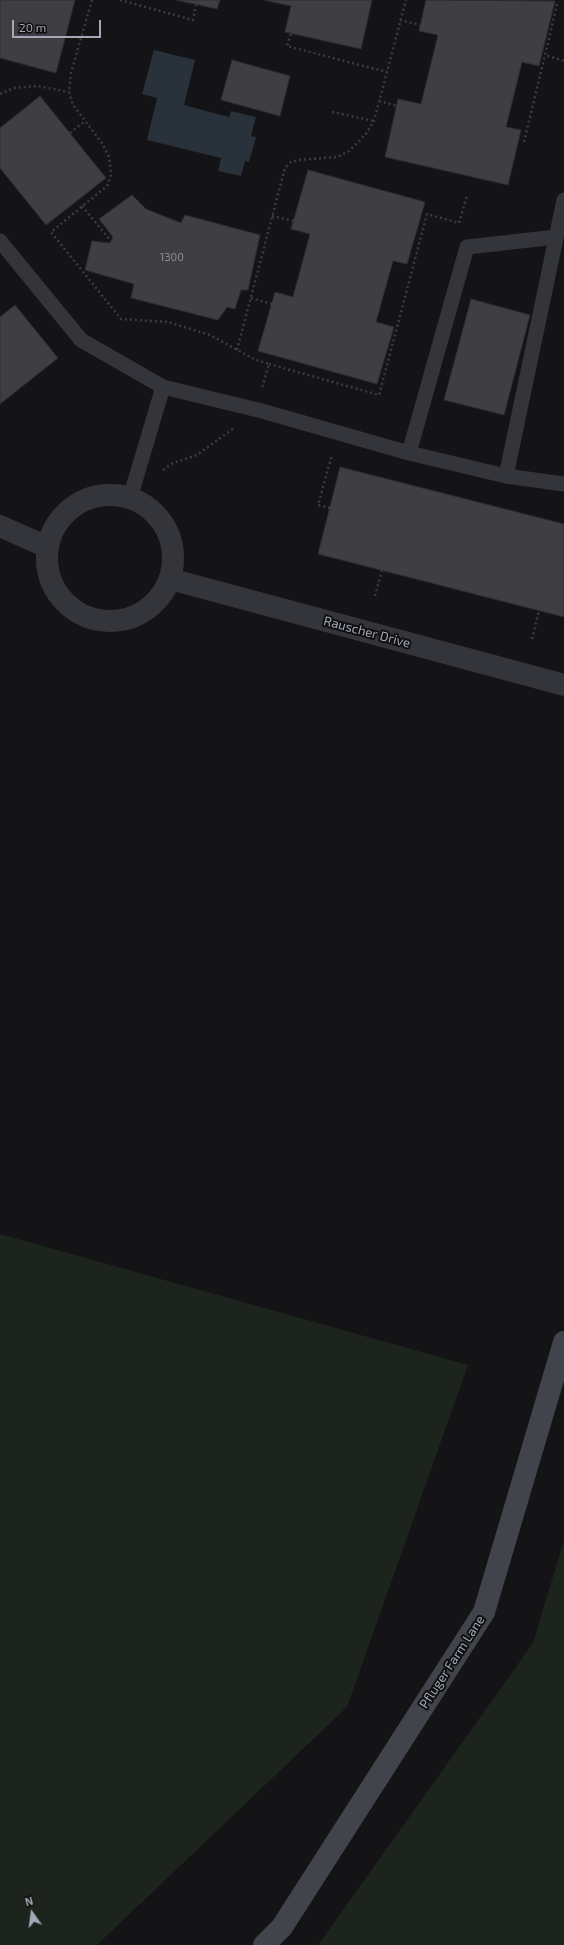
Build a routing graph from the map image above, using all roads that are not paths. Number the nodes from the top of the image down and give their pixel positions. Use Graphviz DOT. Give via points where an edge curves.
graph roads {
  1 [pos="564,200"];
  2 [pos="556,238"];
  3 [pos="0,241"];
  4 [pos="164,387"];
  5 [pos="409,453"];
  6 [pos="506,476"];
  7 [pos="564,484"];
  8 [pos="130,498"];
  9 [pos="0,526"];
  10 [pos="47,547"];
  11 [pos="170,579"];
  12 [pos="564,685"];
  13 [pos="564,1342"];
  14 [pos="264,1945"];
  1 -- 2 [label="lane"];
  2 -- 5 [label="lane" via="467,247"];
  2 -- 6 [label="lane"];
  3 -- 4 [label="lane" via="81,340"];
  4 -- 5 [label="lane" via="262,410"];
  4 -- 8 [label="lane"];
  5 -- 6 [label="lane"];
  6 -- 7 [label="lane"];
  8 -- 10 [label="street" via="106,494 85,499 67,510 54,527"];
  8 -- 11 [label="street" via="146,505 161,520 170,538 174,559"];
  9 -- 10 [label="street"];
  10 -- 11 [label="street" via="46,568 53,588 66,604 84,616 97,620 125,620 144,611 160,597"];
  11 -- 12 [label="street, Rauscher Drive"];
  13 -- 14 [label="street, Pfluger Farm Lane" via="484,1612 282,1928"];
}
